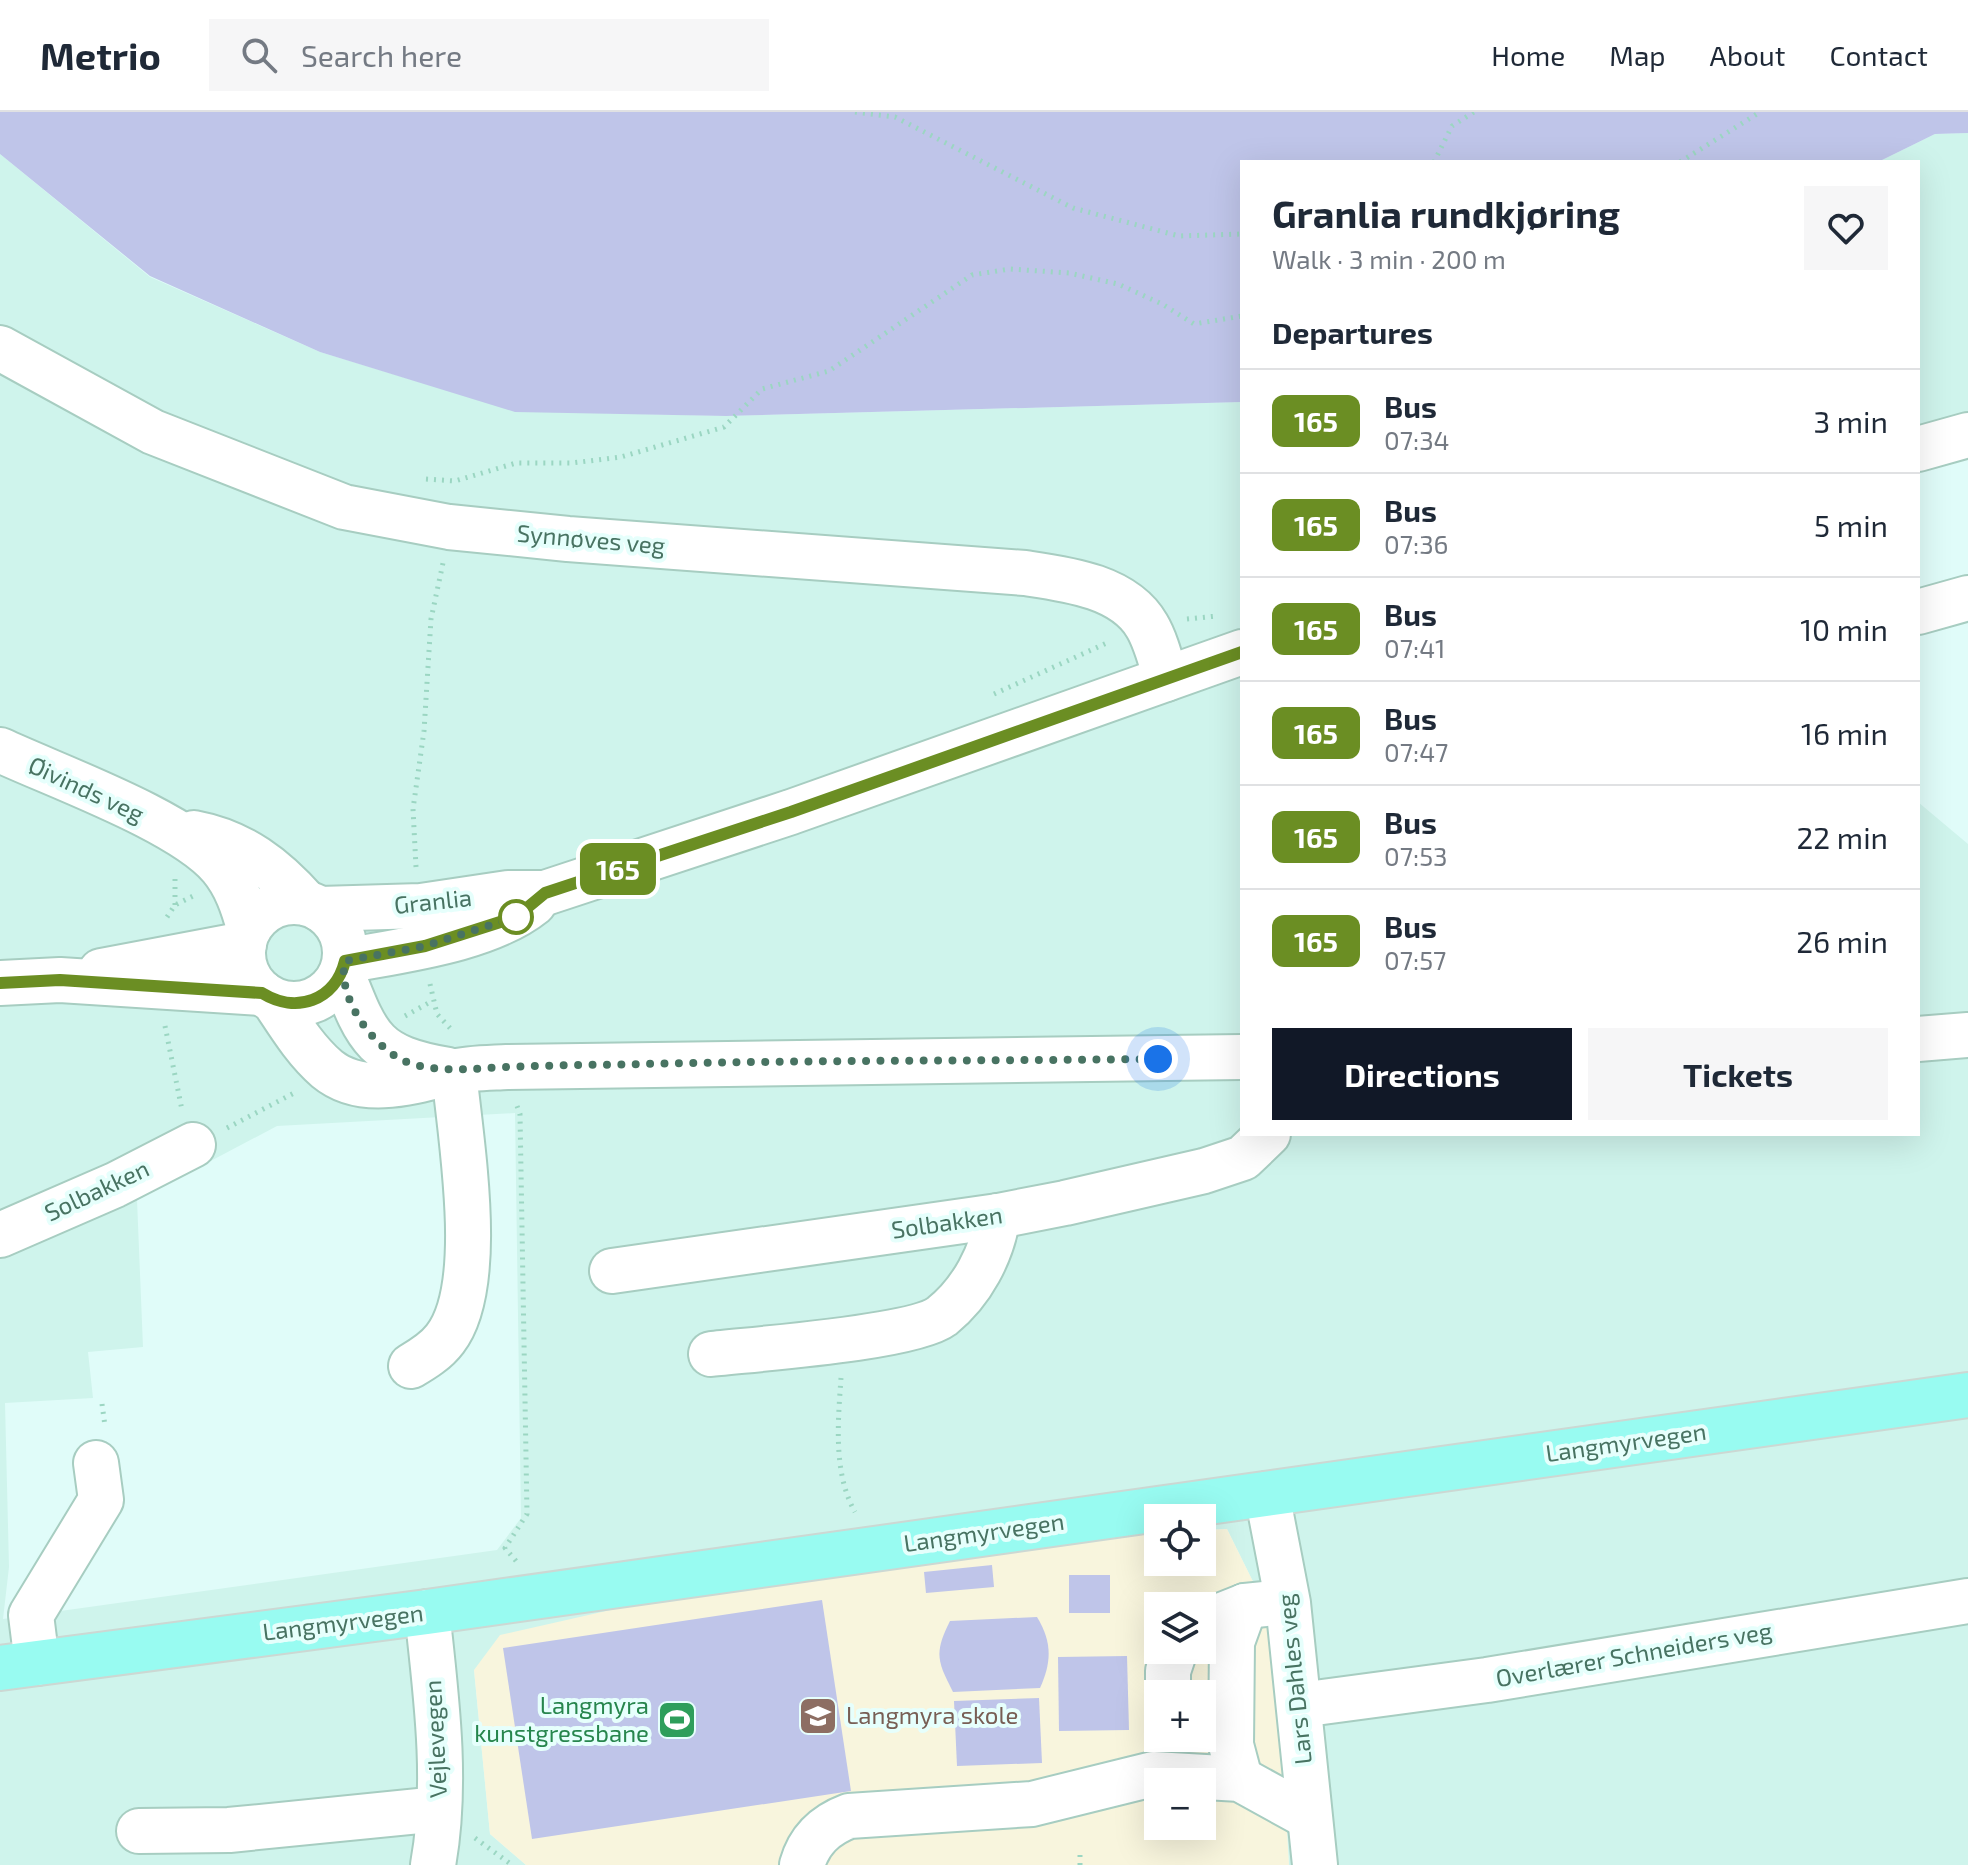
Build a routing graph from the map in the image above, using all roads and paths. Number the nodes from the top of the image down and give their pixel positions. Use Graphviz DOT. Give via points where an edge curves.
graph roads {
  1 [pos="855,112"];
  2 [pos="1474,112"];
  3 [pos="1760,112"];
  4 [pos="1435,160"];
  5 [pos="1683,160"];
  6 [pos="1240,234"];
  7 [pos="1240,316"];
  8 [pos="0,348"];
  9 [pos="424,479"];
  10 [pos="449,527"];
  11 [pos="1968,598"];
  12 [pos="1920,611"];
  13 [pos="1149,628"];
  14 [pos="1234,633"];
  15 [pos="1166,679"];
  16 [pos="988,697"];
  17 [pos="0,750"];
  18 [pos="172,829"];
  19 [pos="416,865"];
  20 [pos="545,893"];
  21 [pos="313,906"];
  22 [pos="246,936"];
  23 [pos="344,967"];
  24 [pos="60,980"];
  25 [pos="430,981"];
  26 [pos="0,983"];
  27 [pos="268,997"];
  28 [pos="432,1001"];
  29 [pos="164,1015"];
  30 [pos="399,1019"];
  31 [pos="1968,1035"];
  32 [pos="1920,1039"];
  33 [pos="454,1051"];
  34 [pos="1240,1057"];
  35 [pos="297,1091"];
  36 [pos="512,1093"];
  37 [pos="1266,1136"];
  38 [pos="193,1145"];
  39 [pos="998,1216"];
  40 [pos="0,1235"];
  41 [pos="612,1271"];
  42 [pos="857,1336"];
  43 [pos="711,1354"];
  44 [pos="411,1366"];
  45 [pos="1968,1395"];
  46 [pos="96,1463"];
  47 [pos="1267,1494"];
  48 [pos="862,1551"];
  49 [pos="544,1596"];
  50 [pos="1968,1601"];
  51 [pos="1288,1603"];
  52 [pos="1245,1606"];
  53 [pos="427,1612"];
  54 [pos="1216,1617"];
  55 [pos="19,1666"];
  56 [pos="1300,1705"];
  57 [pos="1170,1756"];
  58 [pos="1240,1779"];
  59 [pos="1309,1817"];
  60 [pos="139,1831"];
  61 [pos="443,1847"];
  62 [pos="1080,1855"];
  63 [pos="512,1865"];
  64 [pos="802,1865"];
  65 [pos="1080,1865"];
  66 [pos="1315,1865"];
  1 -- 6 [label="path" via="895,117 1073,208 1179,236"];
  2 -- 4 [label="path" via="1452,126"];
  3 -- 5 [label="path"];
  7 -- 9 [label="path" via="1194,324 1118,284 1069,273 1010,269 972,275 829,371 762,389 724,427 621,457 516,463 455,481"];
  8 -- 10 [label="street, Synnøves veg" via="165,437 344,507"];
  10 -- 13 [label="street, Synnøves veg" via="1025,573 1109,594 1139,614"];
  10 -- 19 [label="path" via="431,619 416,772"];
  11 -- 12 [label="street"];
  13 -- 14 [label="path"];
  13 -- 15 [label="street, Synnøves veg"];
  13 -- 16 [label="path"];
  14 -- 15 [label="street, Granlia"];
  15 -- 20 [label="street, Granlia"];
  17 -- 18 [label="street, Øivinds veg"];
  18 -- 21 [label="street, Øivinds veg" via="232,845 268,863"];
  18 -- 22 [label="street, Øivinds veg" via="206,853 230,879"];
  20 -- 21 [label="street, Granlia" via="421,906"];
  20 -- 23 [label="street, Granlia" via="516,917"];
  21 -- 22 [label="street, Granlia" via="274,906"];
  21 -- 23 [label="street" via="341,931"];
  22 -- 24 [label="street, Granlia"];
  22 -- 27 [label="street" via="247,971"];
  23 -- 27 [label="street, Granlia" via="331,990 314,1001 294,1005"];
  23 -- 33 [label="street" via="359,1018 372,1039 391,1054 412,1064"];
  24 -- 26 [label="street, Granlia"];
  24 -- 27 [label="street, Granlia"];
  25 -- 28 [label="path"];
  27 -- 33 [label="street" via="301,1041 345,1081 422,1081"];
  28 -- 30 [label="path"];
  28 -- 33 [label="path"];
  29 -- 38 [label="path" via="177,1092"];
  31 -- 32 [label="street"];
  33 -- 34 [label="street" via="677,1063"];
  33 -- 44 [label="street" via="467,1221 463,1297 446,1338"];
  35 -- 38 [label="path"];
  36 -- 49 [label="path" via="520,1114 527,1514 505,1548"];
  37 -- 39 [label="street, Solbakken" via="1243,1158 1204,1171"];
  38 -- 40 [label="street, Solbakken"];
  39 -- 41 [label="street, Solbakken"];
  39 -- 42 [label="street" via="983,1264 941,1317 924,1325"];
  42 -- 43 [label="street"];
  42 -- 48 [label="path" via="841,1372 840,1471 846,1498 857,1515"];
  45 -- 47 [label="main road, Langmyrvegen"];
  46 -- 55 [label="street" via="101,1500 31,1615"];
  47 -- 48 [label="main road, Langmyrvegen"];
  47 -- 51 [label="street, Lars Dahles veg"];
  48 -- 49 [label="main road, Langmyrvegen"];
  49 -- 53 [label="main road, Langmyrvegen"];
  50 -- 56 [label="street, Overlærer Schneiders veg" via="1487,1680"];
  51 -- 52 [label="street"];
  51 -- 56 [label="street, Lars Dahles veg"];
  52 -- 54 [label="street"];
  52 -- 58 [label="street" via="1232,1642 1231,1745"];
  53 -- 55 [label="main road, Langmyrvegen"];
  53 -- 61 [label="street, Vejlevegen"];
  56 -- 59 [label="street, Lars Dahles veg"];
  57 -- 58 [label="street"];
  57 -- 64 [label="street" via="1153,1774 1032,1804 849,1816 828,1824 806,1851"];
  58 -- 59 [label="street"];
  59 -- 66 [label="street, Lars Dahles veg"];
  60 -- 61 [label="street" via="229,1830"];
  61 -- 63 [label="path"];
  62 -- 65 [label="path"];
}
